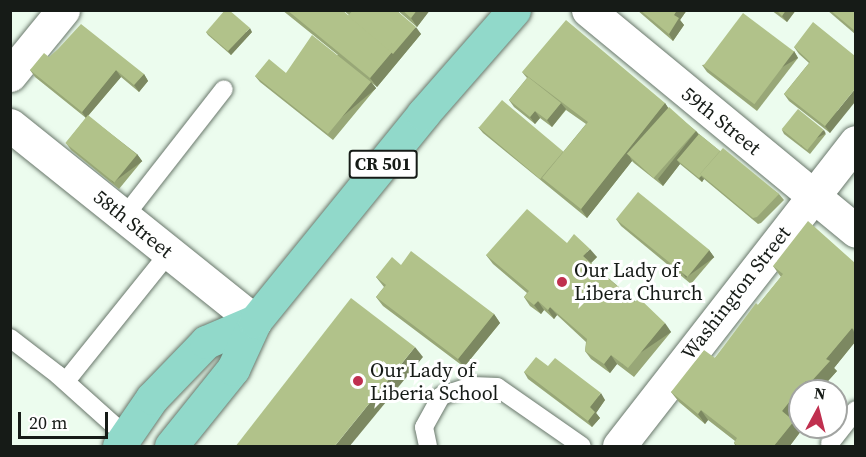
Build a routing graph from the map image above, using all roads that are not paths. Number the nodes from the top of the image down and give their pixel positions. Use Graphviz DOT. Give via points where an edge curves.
graph roads {
  1 [pos="63,10"];
  2 [pos="514,10"];
  3 [pos="588,10"];
  4 [pos="10,75"];
  5 [pos="224,89"];
  6 [pos="10,126"];
  7 [pos="855,142"];
  8 [pos="812,195"];
  9 [pos="124,216"];
  10 [pos="855,231"];
  11 [pos="169,253"];
  12 [pos="255,321"];
  13 [pos="13,342"];
  14 [pos="66,381"];
  15 [pos="855,410"];
  16 [pos="123,441"];
  17 [pos="629,443"];
  18 [pos="830,444"];
  19 [pos="171,447"];
  20 [pos="428,447"];
  21 [pos="582,447"];
  1 -- 4 [label="street"];
  2 -- 12 [label="main road, CR 501" via="423,114"];
  3 -- 8 [label="street, 59th Street"];
  5 -- 9 [label="lane"];
  6 -- 9 [label="street, 58th Street"];
  7 -- 8 [label="street, Washington Street"];
  8 -- 10 [label="street, 59th Street"];
  8 -- 17 [label="street, Washington Street"];
  9 -- 11 [label="street, 58th Street"];
  11 -- 12 [label="street, 58th Street"];
  11 -- 14 [label="lane"];
  12 -- 16 [label="main road, CR 501" via="206,342 152,398"];
  12 -- 19 [label="main road, CR 501" via="233,369"];
  13 -- 14 [label="lane"];
  14 -- 16 [label="lane"];
  15 -- 18 [label="lane"];
  20 -- 21 [label="lane" via="424,427 441,396 472,386 497,387"];
}
